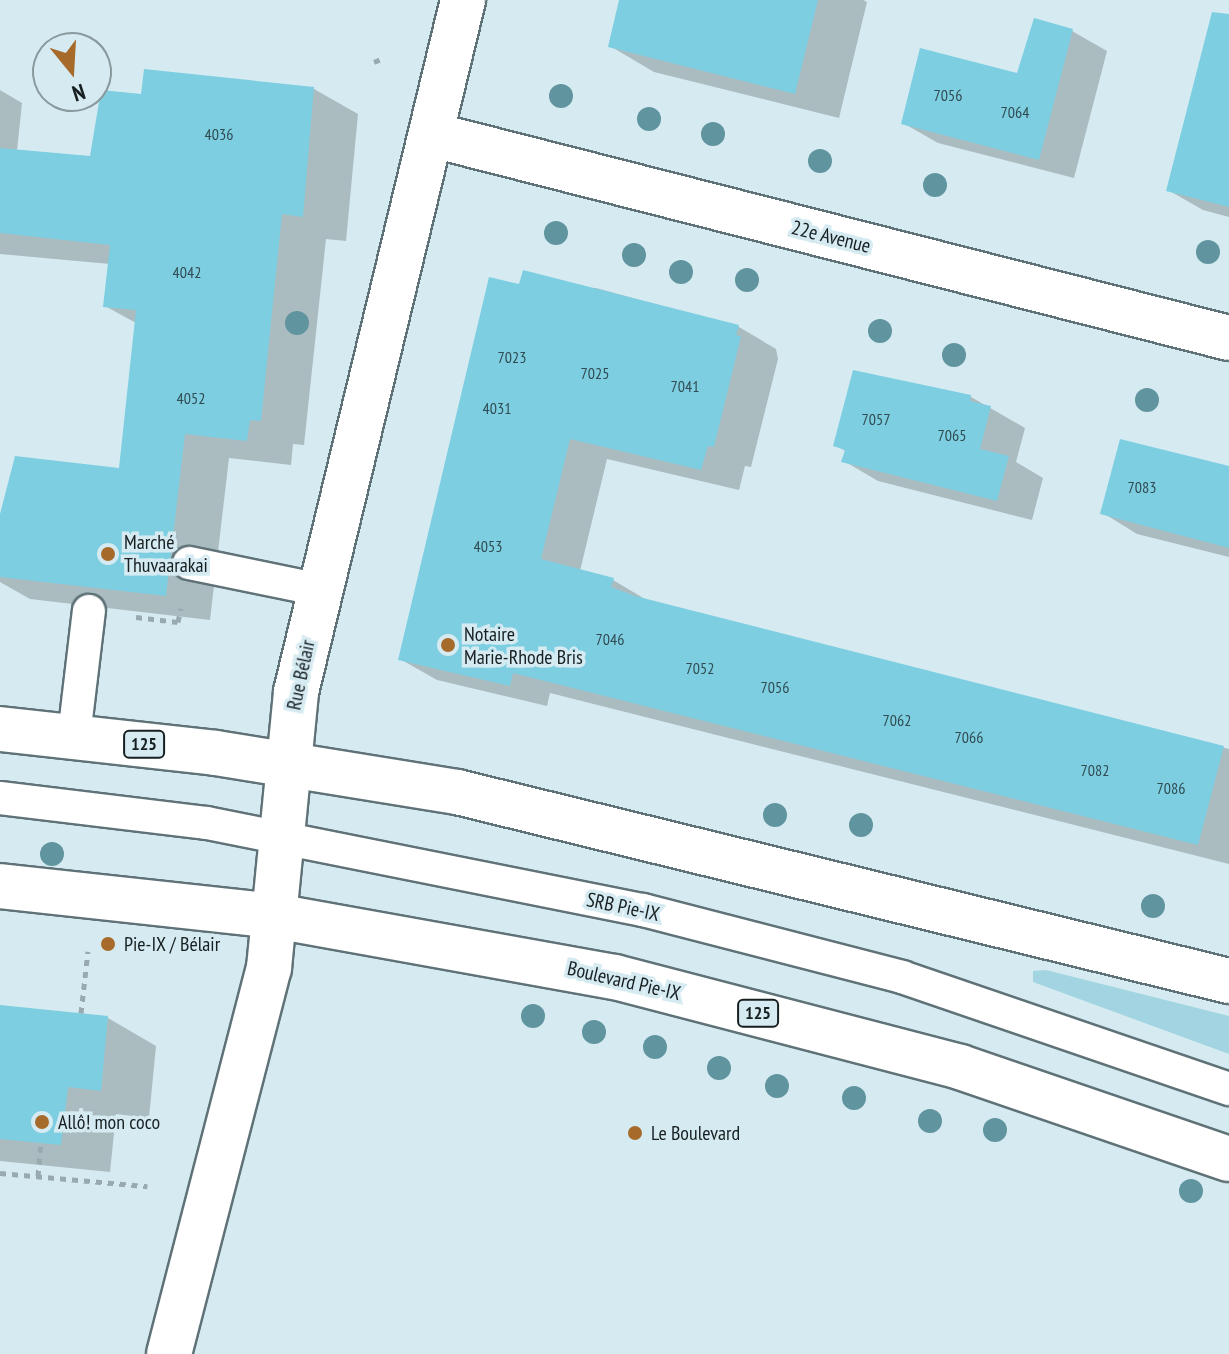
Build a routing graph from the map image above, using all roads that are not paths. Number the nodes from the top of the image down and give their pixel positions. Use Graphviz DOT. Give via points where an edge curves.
graph roads {
  1 [pos="463,0"];
  2 [pos="433,135"];
  3 [pos="1229,338"];
  4 [pos="189,563"];
  5 [pos="321,590"];
  6 [pos="89,611"];
  7 [pos="0,729"];
  8 [pos="74,736"];
  9 [pos="287,764"];
  10 [pos="0,798"];
  11 [pos="282,838"];
  12 [pos="0,886"];
  13 [pos="275,916"];
  14 [pos="1229,981"];
  15 [pos="1229,1089"];
  16 [pos="1229,1159"];
  17 [pos="169,1354"];
  1 -- 2 [label="main road, Rue Bélair"];
  2 -- 3 [label="main road, 22e Avenue"];
  2 -- 5 [label="main road, Rue Bélair"];
  4 -- 5 [label="lane"];
  5 -- 9 [label="main road, Rue Bélair" via="296,692"];
  6 -- 8 [label="lane"];
  7 -- 8 [label="main road, 125"];
  8 -- 9 [label="main road, 125"];
  9 -- 11 [label="main road, Rue Bélair"];
  9 -- 14 [label="main road, 125" via="457,792 655,837"];
  10 -- 11 [label="lane, SRB Pie-IX" via="175,817"];
  11 -- 13 [label="main road, Rue Bélair"];
  11 -- 15 [label="lane, SRB Pie-IX" via="629,907 829,956 1070,1031"];
  12 -- 13 [label="main road, Boulevard Pie-IX / 125"];
  13 -- 16 [label="main road, Boulevard Pie-IX / 125" via="615,977 782,1019 960,1067"];
  13 -- 17 [label="main road, Rue Bélair" via="269,968"];
}
